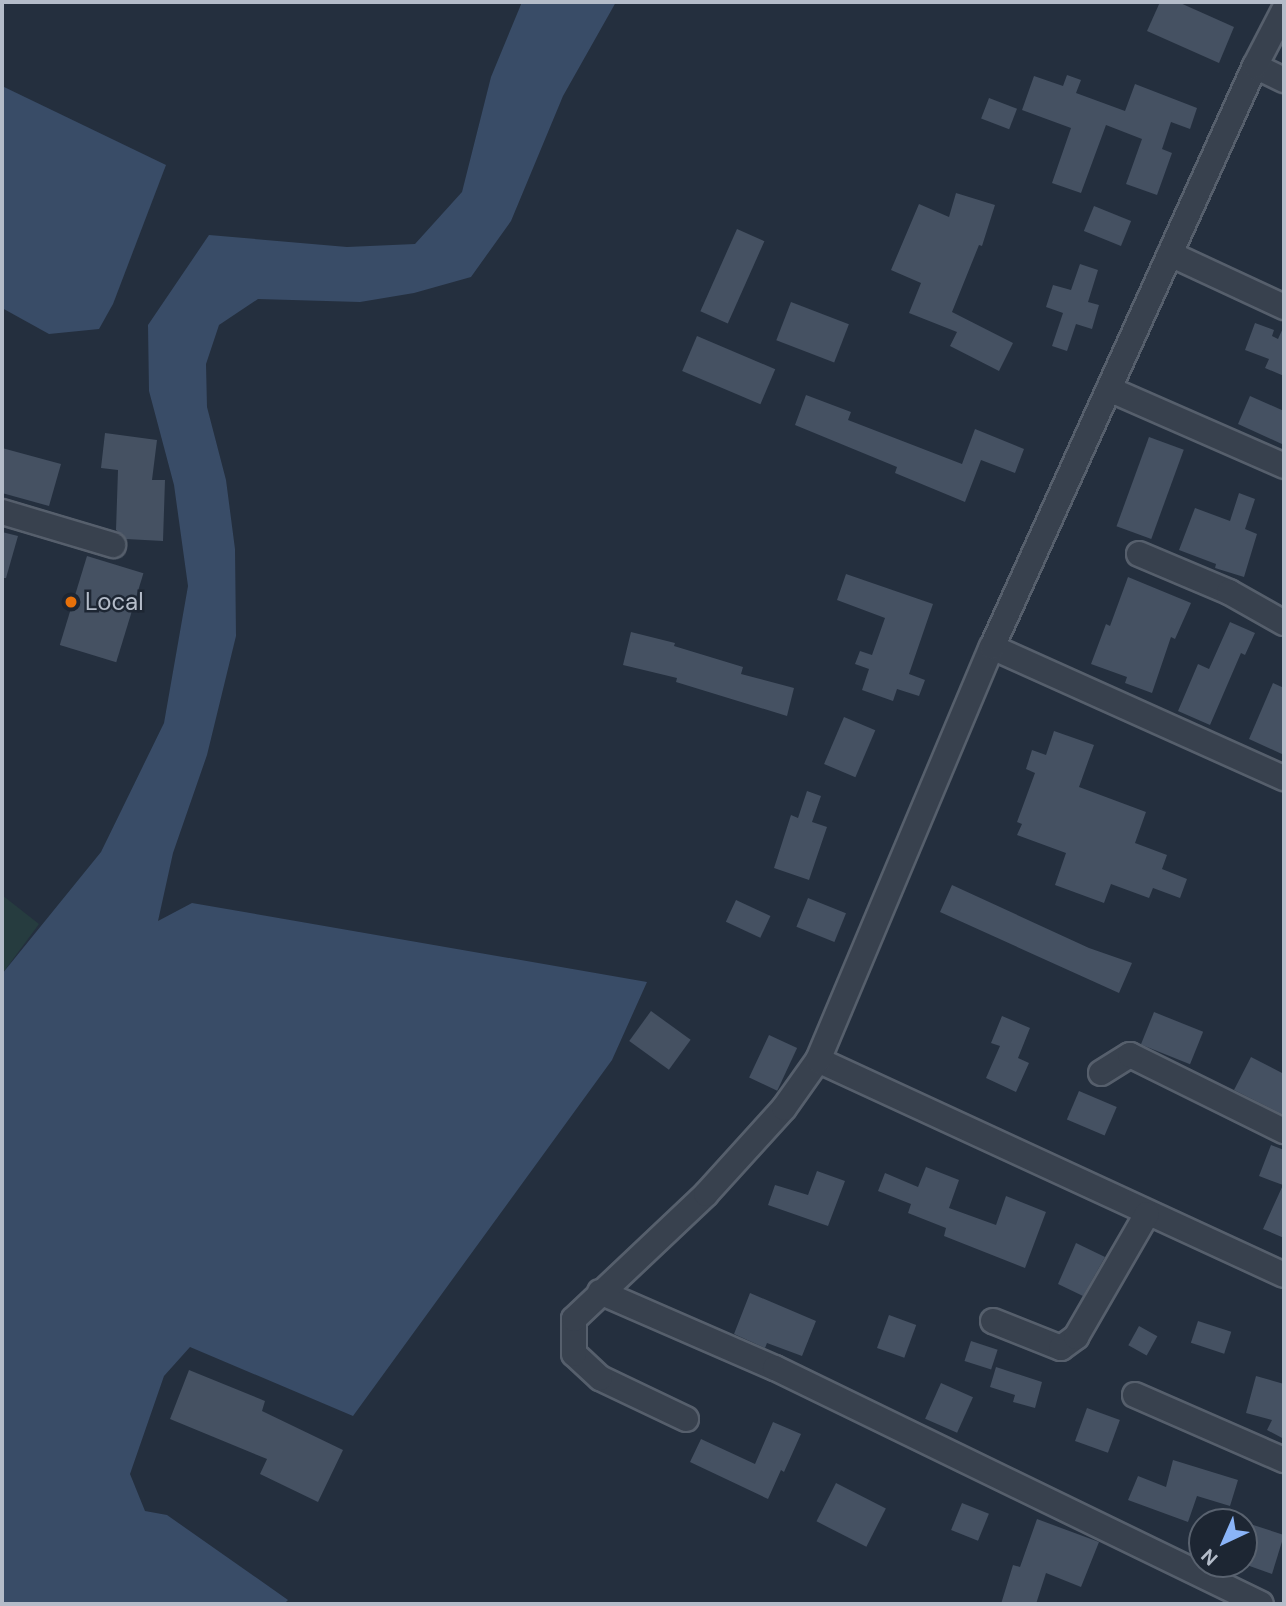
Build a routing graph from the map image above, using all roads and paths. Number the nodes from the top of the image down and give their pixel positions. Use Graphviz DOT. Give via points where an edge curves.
graph roads {
  1 [pos="1284,10"];
  2 [pos="1255,66"];
  3 [pos="1284,80"];
  4 [pos="1170,254"];
  5 [pos="1284,307"];
  6 [pos="1109,389"];
  7 [pos="1284,466"];
  8 [pos="2,512"];
  9 [pos="113,545"];
  10 [pos="1139,554"];
  11 [pos="1284,623"];
  12 [pos="992,647"];
  13 [pos="1284,778"];
  14 [pos="818,1060"];
  15 [pos="1101,1073"];
  16 [pos="1284,1131"];
  17 [pos="1147,1214"];
  18 [pos="1284,1275"];
  19 [pos="600,1292"];
  20 [pos="993,1321"];
  21 [pos="1135,1395"];
  22 [pos="686,1419"];
  23 [pos="1284,1460"];
  24 [pos="1261,1604"];
  1 -- 2 [label="street"];
  2 -- 3 [label="street"];
  2 -- 4 [label="street"];
  4 -- 5 [label="street"];
  4 -- 6 [label="street"];
  6 -- 7 [label="street"];
  6 -- 12 [label="street"];
  8 -- 9 [label="street"];
  10 -- 11 [label="street" via="1229,592"];
  12 -- 13 [label="street"];
  12 -- 14 [label="street"];
  14 -- 17 [label="street"];
  14 -- 19 [label="street" via="783,1108 706,1194"];
  15 -- 16 [label="street" via="1129,1055"];
  17 -- 18 [label="street"];
  17 -- 20 [label="street" via="1076,1337 1061,1348"];
  19 -- 22 [label="street" via="574,1319 574,1354 600,1378"];
  19 -- 24 [label="street" via="775,1368"];
  21 -- 23 [label="street"];
}
